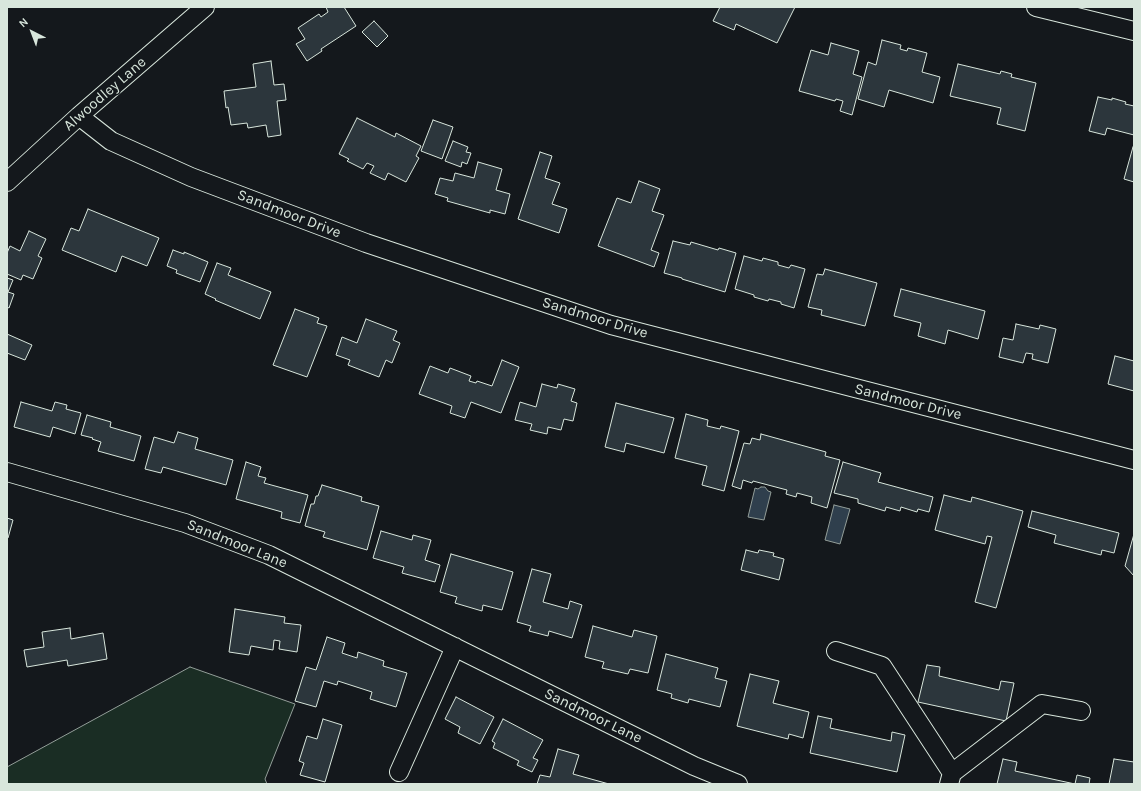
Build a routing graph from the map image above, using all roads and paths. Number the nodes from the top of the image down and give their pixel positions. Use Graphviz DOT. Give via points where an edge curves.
graph roads {
  1 [pos="205,7"];
  2 [pos="1036,7"];
  3 [pos="1134,31"];
  4 [pos="79,116"];
  5 [pos="7,182"];
  6 [pos="1134,460"];
  7 [pos="7,472"];
  8 [pos="456,648"];
  9 [pos="836,651"];
  10 [pos="1081,711"];
  11 [pos="399,772"];
  12 [pos="951,778"];
  13 [pos="733,783"];
  1 -- 4 [label="street, Alwoodley Lane"];
  2 -- 3 [label="street"];
  4 -- 5 [label="street, Alwoodley Lane"];
  4 -- 6 [label="street, Sandmoor Drive" via="111,141 191,176 366,243 611,325"];
  7 -- 8 [label="street, Sandmoor Lane" via="185,523 269,555"];
  8 -- 11 [label="street"];
  8 -- 13 [label="street, Sandmoor Lane"];
  9 -- 12 [label="street" via="882,666"];
  10 -- 12 [label="street" via="1042,704"];
}
